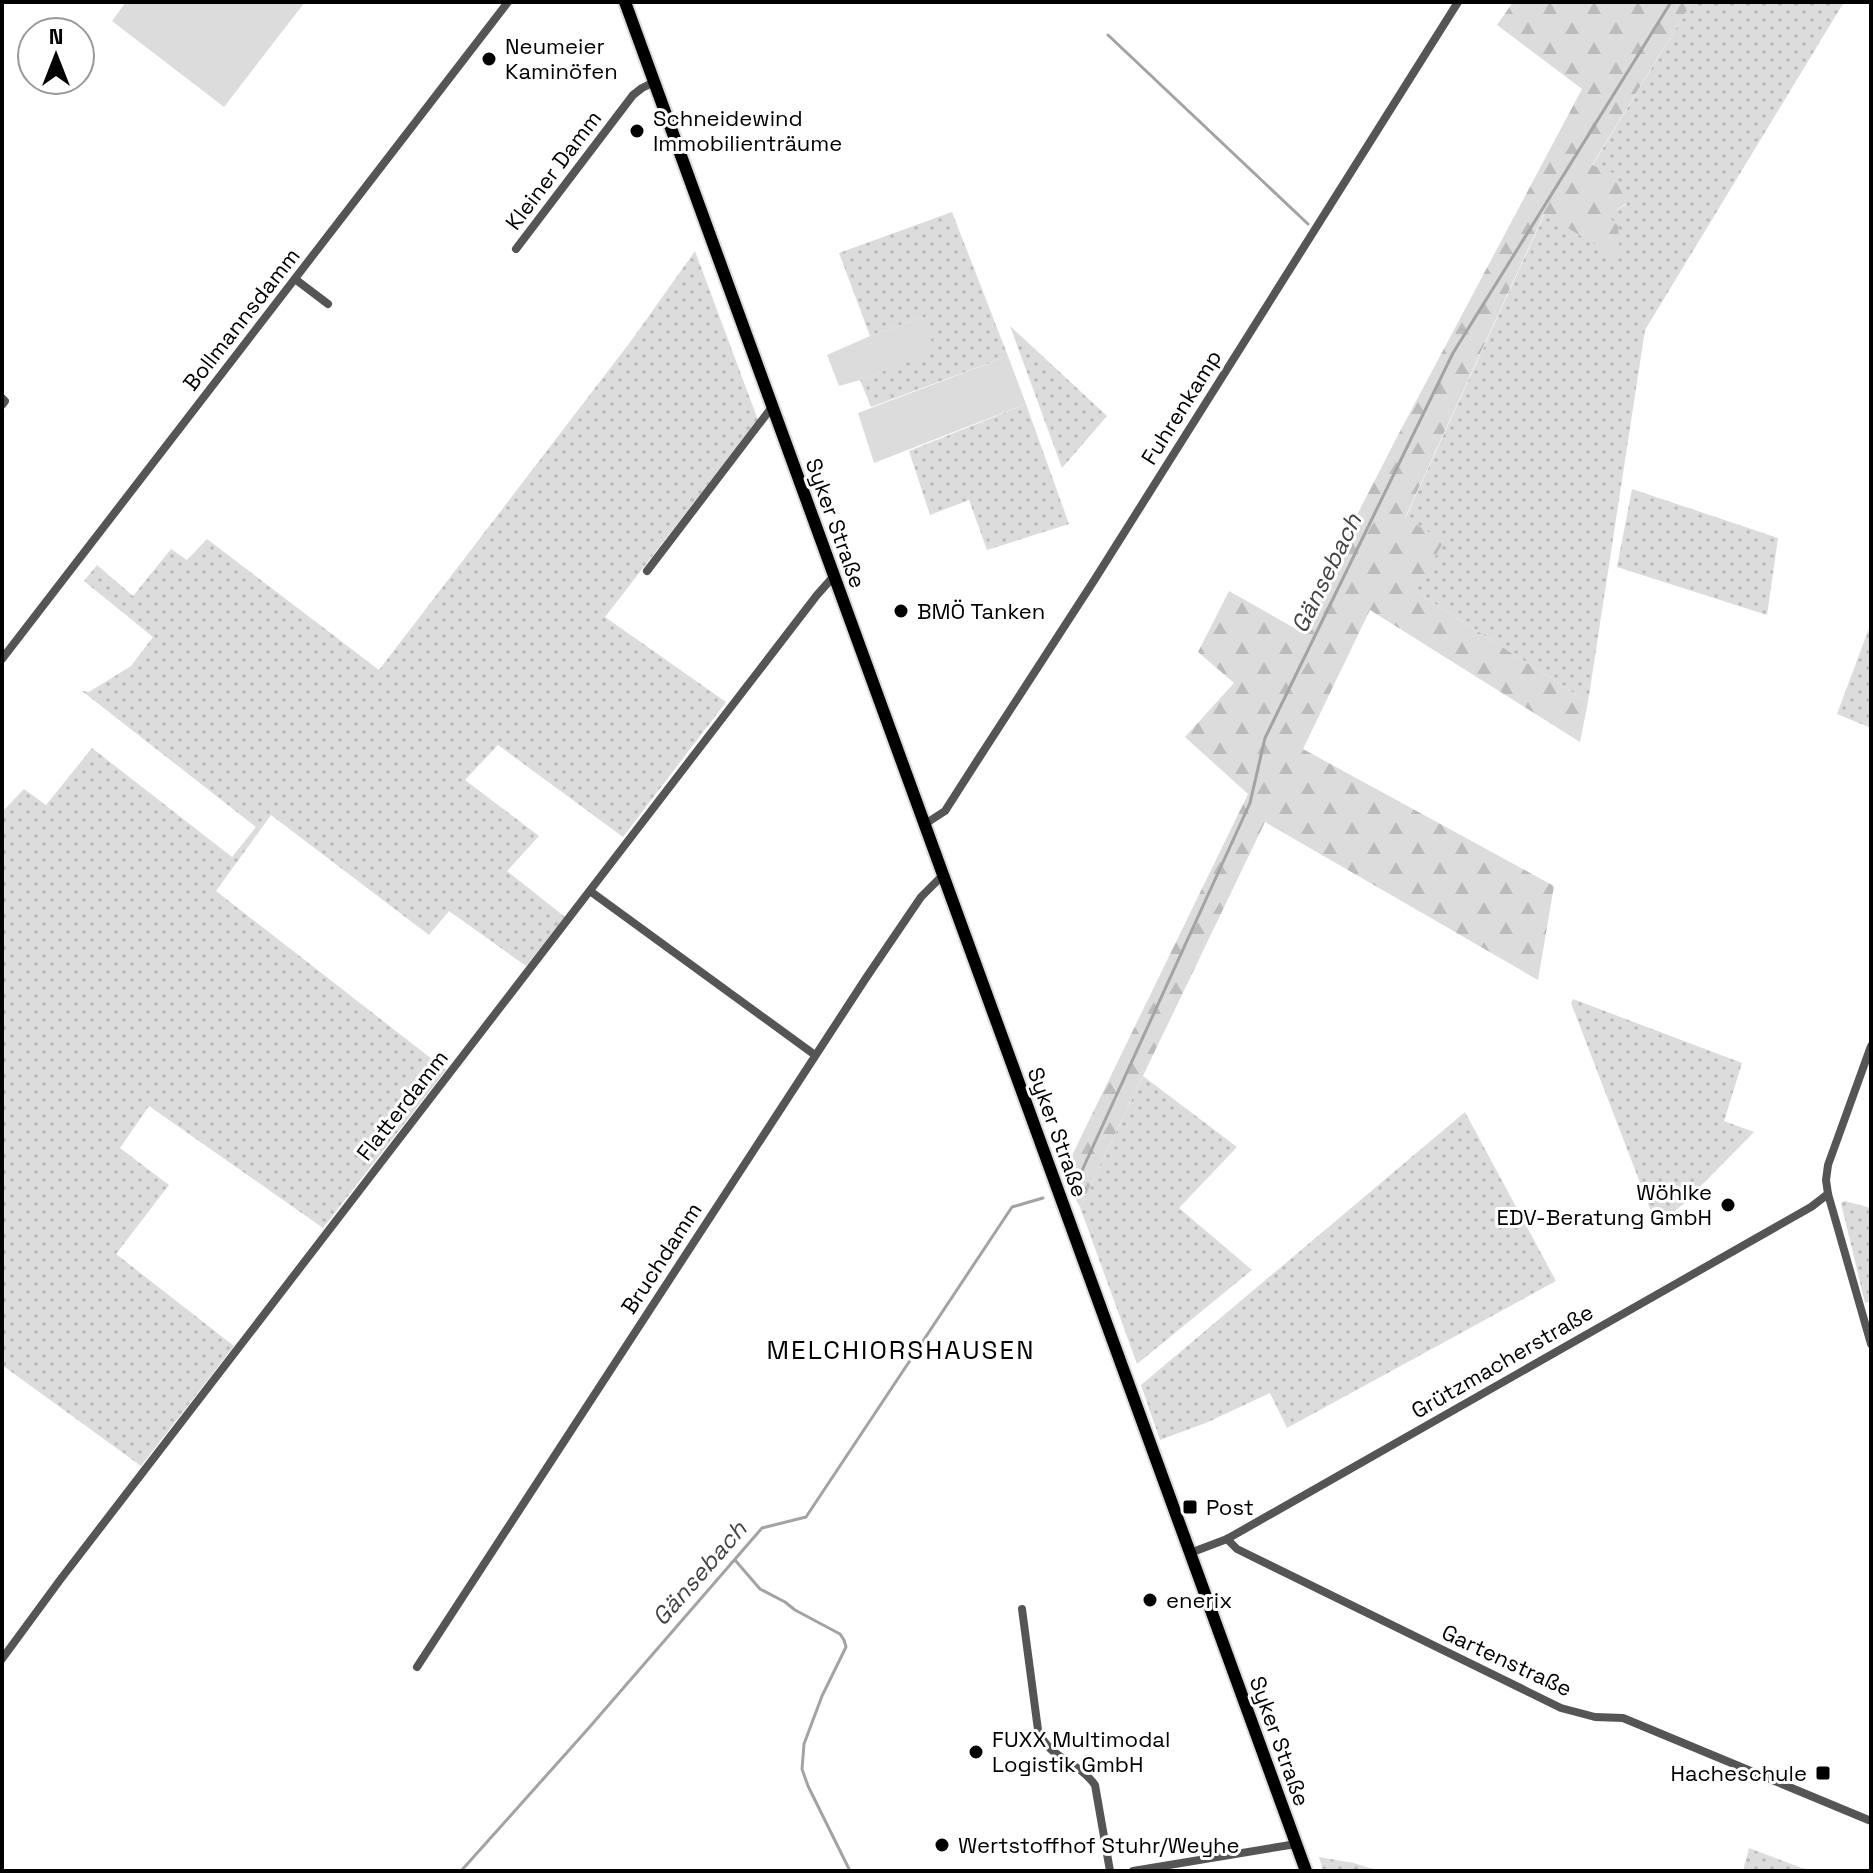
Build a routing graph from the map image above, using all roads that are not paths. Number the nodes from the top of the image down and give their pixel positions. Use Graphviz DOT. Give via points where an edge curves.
graph roads {
  1 [pos="508,2"];
  2 [pos="625,2"];
  3 [pos="1458,2"];
  4 [pos="654,82"];
  5 [pos="516,249"];
  6 [pos="295,279"];
  7 [pos="328,304"];
  8 [pos="2,398"];
  9 [pos="2,405"];
  10 [pos="772,407"];
  11 [pos="647,571"];
  12 [pos="834,576"];
  13 [pos="6,646"];
  14 [pos="2,659"];
  15 [pos="925,824"];
  16 [pos="943,875"];
  17 [pos="590,891"];
  18 [pos="1871,1046"];
  19 [pos="815,1055"];
  20 [pos="1828,1194"];
  21 [pos="1871,1344"];
  22 [pos="1227,1539"];
  23 [pos="1190,1553"];
  24 [pos="1022,1609"];
  25 [pos="2,1659"];
  26 [pos="417,1667"];
  27 [pos="1871,1821"];
  28 [pos="1296,1844"];
  29 [pos="1201,1861"];
  30 [pos="1110,1871"];
  31 [pos="1133,1871"];
  32 [pos="1202,1871"];
  33 [pos="1306,1871"];
  1 -- 6 [label="street, Bollmannsdamm"];
  2 -- 4 [label="main road, Syker Straße"];
  3 -- 15 [label="street, Fuhrenkamp" via="945,811"];
  4 -- 5 [label="street, Kleiner Damm" via="633,95"];
  4 -- 10 [label="main road, Syker Straße"];
  6 -- 7 [label="street"];
  6 -- 13 [label="street, Bollmannsdamm"];
  8 -- 9 [label="street"];
  10 -- 11 [label="street"];
  10 -- 12 [label="main road, Syker Straße"];
  12 -- 15 [label="main road, Syker Straße"];
  12 -- 17 [label="street, Flatterdamm"];
  13 -- 14 [label="street, Bollmannsdamm"];
  15 -- 16 [label="main road, Syker Straße"];
  16 -- 19 [label="street, Bruchdamm" via="921,897"];
  16 -- 23 [label="main road, Syker Straße"];
  17 -- 19 [label="street"];
  17 -- 25 [label="street, Flatterdamm"];
  18 -- 20 [label="street" via="1828,1165"];
  19 -- 26 [label="street, Bruchdamm"];
  20 -- 21 [label="street"];
  20 -- 22 [label="street, Grützmacherstraße"];
  22 -- 23 [label="street, Grützmacherstraße"];
  22 -- 27 [label="street, Gartenstraße" via="1237,1549 1561,1708 1623,1718"];
  23 -- 28 [label="main road, Syker Straße"];
  24 -- 30 [label="street" via="1038,1730 1051,1751 1095,1785"];
  28 -- 29 [label="street"];
  28 -- 33 [label="main road, Syker Straße"];
  29 -- 31 [label="street"];
  29 -- 32 [label="street"];
}
